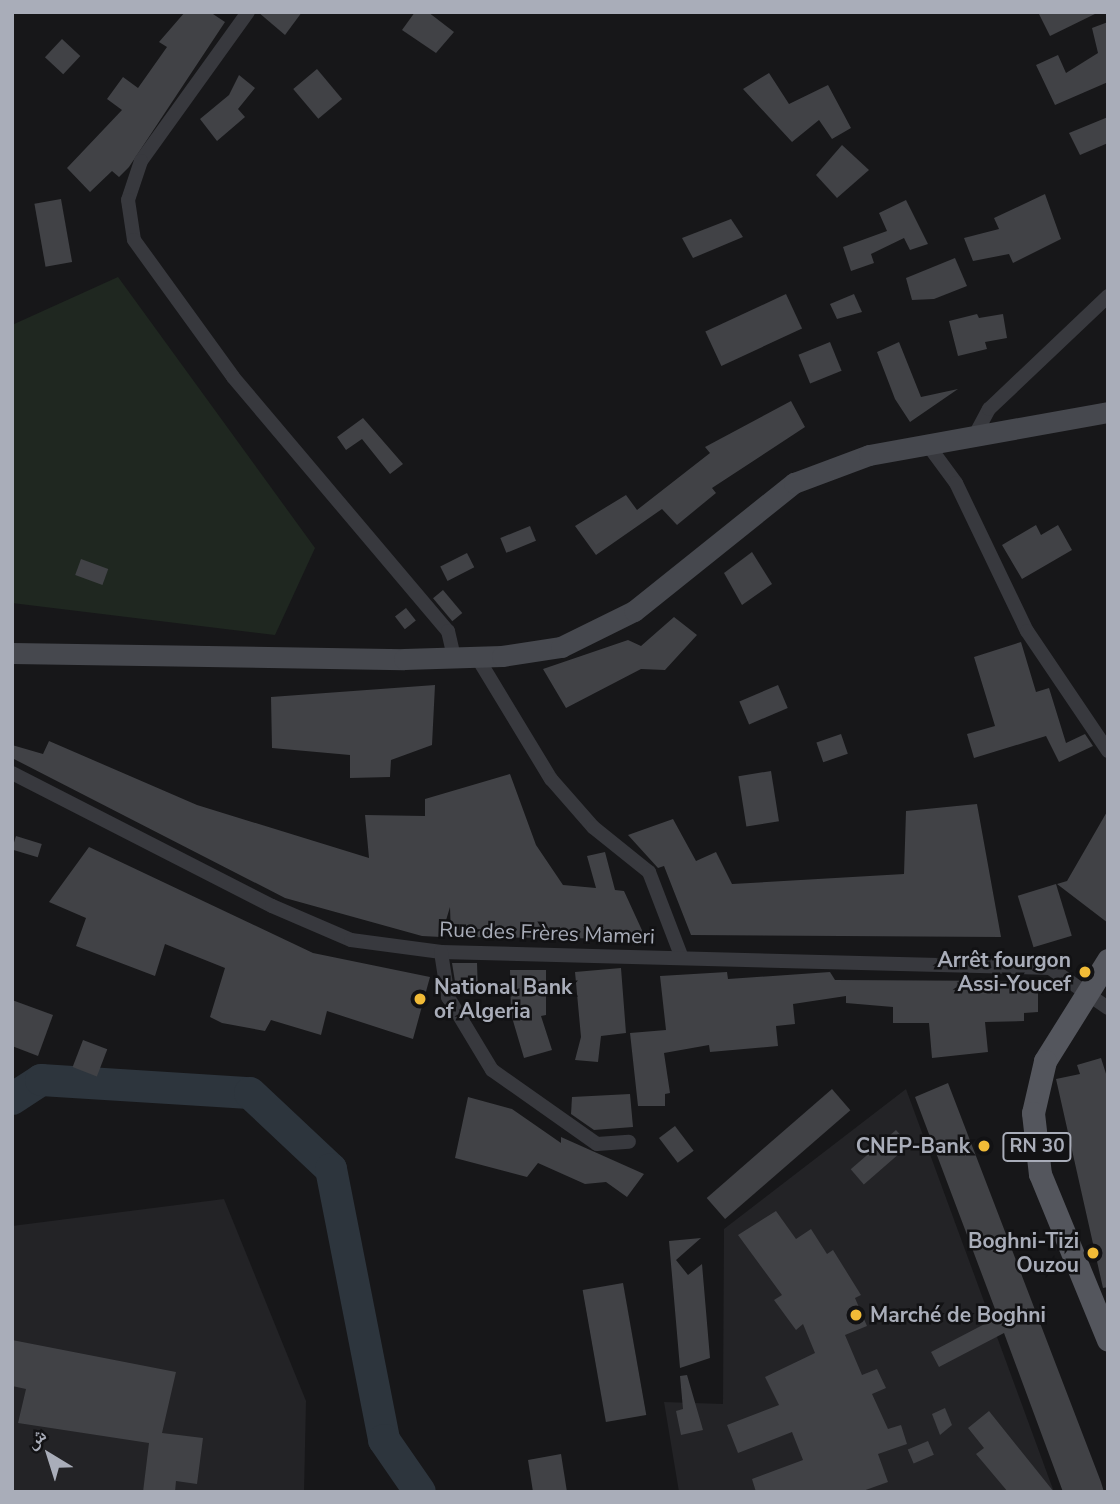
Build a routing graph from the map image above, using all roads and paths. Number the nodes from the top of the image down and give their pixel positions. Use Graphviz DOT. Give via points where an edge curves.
graph roads {
  1 [pos="248,12"];
  2 [pos="1108,296"];
  3 [pos="1108,412"];
  4 [pos="974,437"];
  5 [pos="928,445"];
  6 [pos="12,653"];
  7 [pos="477,657"];
  8 [pos="454,658"];
  9 [pos="1108,751"];
  10 [pos="12,773"];
  11 [pos="441,953"];
  12 [pos="682,958"];
  13 [pos="1108,960"];
  14 [pos="1085,989"];
  15 [pos="1108,1008"];
  16 [pos="629,1142"];
  17 [pos="1108,1340"];
  1 -- 8 [label="street" via="141,161 128,200 134,240 233,377 448,631"];
  2 -- 4 [label="street" via="989,409"];
  3 -- 4 [label="main road"];
  4 -- 5 [label="main road"];
  5 -- 7 [label="main road" via="869,455 794,483 698,564 590,636 561,648"];
  5 -- 9 [label="street" via="956,483 1027,631"];
  6 -- 8 [label="main road" via="259,660"];
  7 -- 8 [label="main road"];
  7 -- 12 [label="street" via="551,779 593,827 649,872"];
  10 -- 11 [label="street, Rue des Frères Mameri" via="272,906 351,940"];
  11 -- 12 [label="street, Rue des Frères Mameri"];
  11 -- 16 [label="street" via="447,997 492,1069 597,1144"];
  12 -- 14 [label="street, Rue des Frères Mameri" via="1051,968"];
  13 -- 14 [label="main road, RN 30"];
  14 -- 15 [label="street, Rue des Frères Mameri"];
  14 -- 17 [label="main road, RN 30" via="1045,1061 1033,1113 1040,1174"];
}
